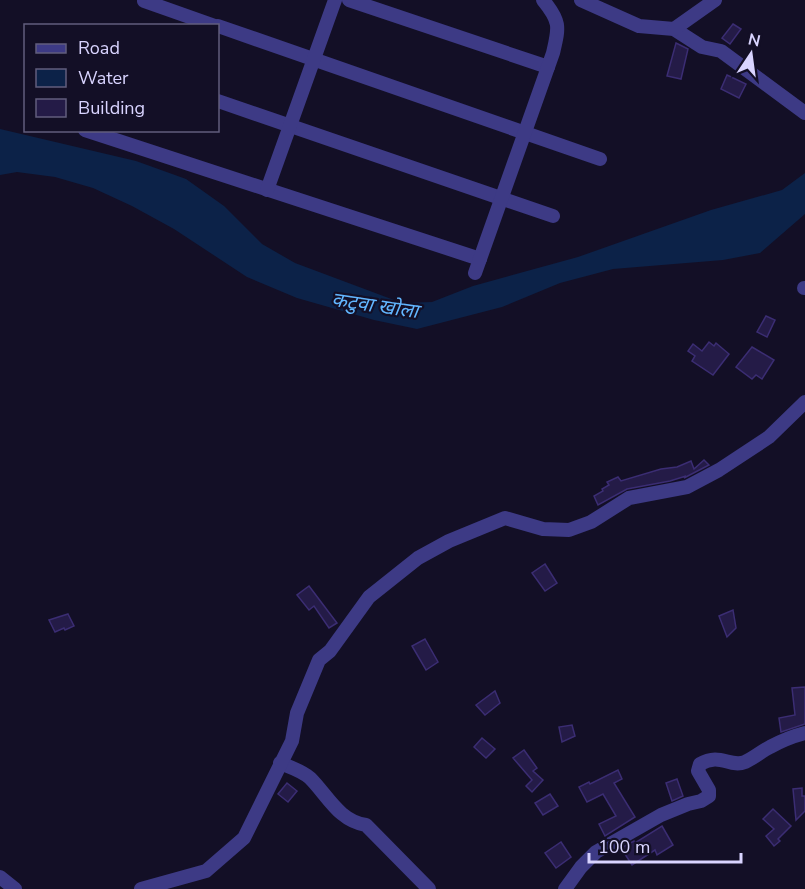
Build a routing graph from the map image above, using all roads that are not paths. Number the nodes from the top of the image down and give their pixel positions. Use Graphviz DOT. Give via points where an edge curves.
graph roads {
  1 [pos="335,0"];
  2 [pos="349,0"];
  3 [pos="543,0"];
  4 [pos="581,0"];
  5 [pos="715,0"];
  6 [pos="144,1"];
  7 [pos="210,24"];
  8 [pos="219,27"];
  9 [pos="674,29"];
  10 [pos="314,60"];
  11 [pos="548,67"];
  12 [pos="219,101"];
  13 [pos="805,113"];
  14 [pos="290,126"];
  15 [pos="91,132"];
  16 [pos="525,133"];
  17 [pos="600,159"];
  18 [pos="267,190"];
  19 [pos="502,198"];
  20 [pos="553,216"];
  21 [pos="480,259"];
  22 [pos="475,273"];
  23 [pos="805,402"];
  24 [pos="805,733"];
  25 [pos="280,763"];
  26 [pos="0,877"];
  27 [pos="15,889"];
  28 [pos="141,889"];
  29 [pos="429,889"];
  30 [pos="565,889"];
  1 -- 10 [label="street"];
  2 -- 11 [label="street"];
  3 -- 11 [label="street" via="556,16 558,31"];
  4 -- 9 [label="street" via="639,26"];
  5 -- 9 [label="street"];
  6 -- 7 [label="street"];
  8 -- 10 [label="street"];
  9 -- 13 [label="street" via="702,46 721,51"];
  10 -- 14 [label="street"];
  10 -- 16 [label="street"];
  11 -- 16 [label="street"];
  12 -- 14 [label="street"];
  14 -- 18 [label="street"];
  14 -- 19 [label="street"];
  15 -- 18 [label="street"];
  16 -- 17 [label="street"];
  16 -- 19 [label="street"];
  18 -- 21 [label="street"];
  19 -- 20 [label="street"];
  19 -- 21 [label="street"];
  21 -- 22 [label="street"];
  23 -- 25 [label="street" via="769,437 687,487 629,498 591,522 568,530 543,529 505,518 418,558 369,597 330,651 319,660 297,713 292,741"];
  24 -- 30 [label="street" via="746,762 709,759 700,764 698,771 709,790 708,796 661,815 596,852"];
  25 -- 28 [label="street" via="244,838 206,871"];
  25 -- 29 [label="street" via="308,776 339,812 354,823 366,825"];
  26 -- 27 [label="street"];
}
